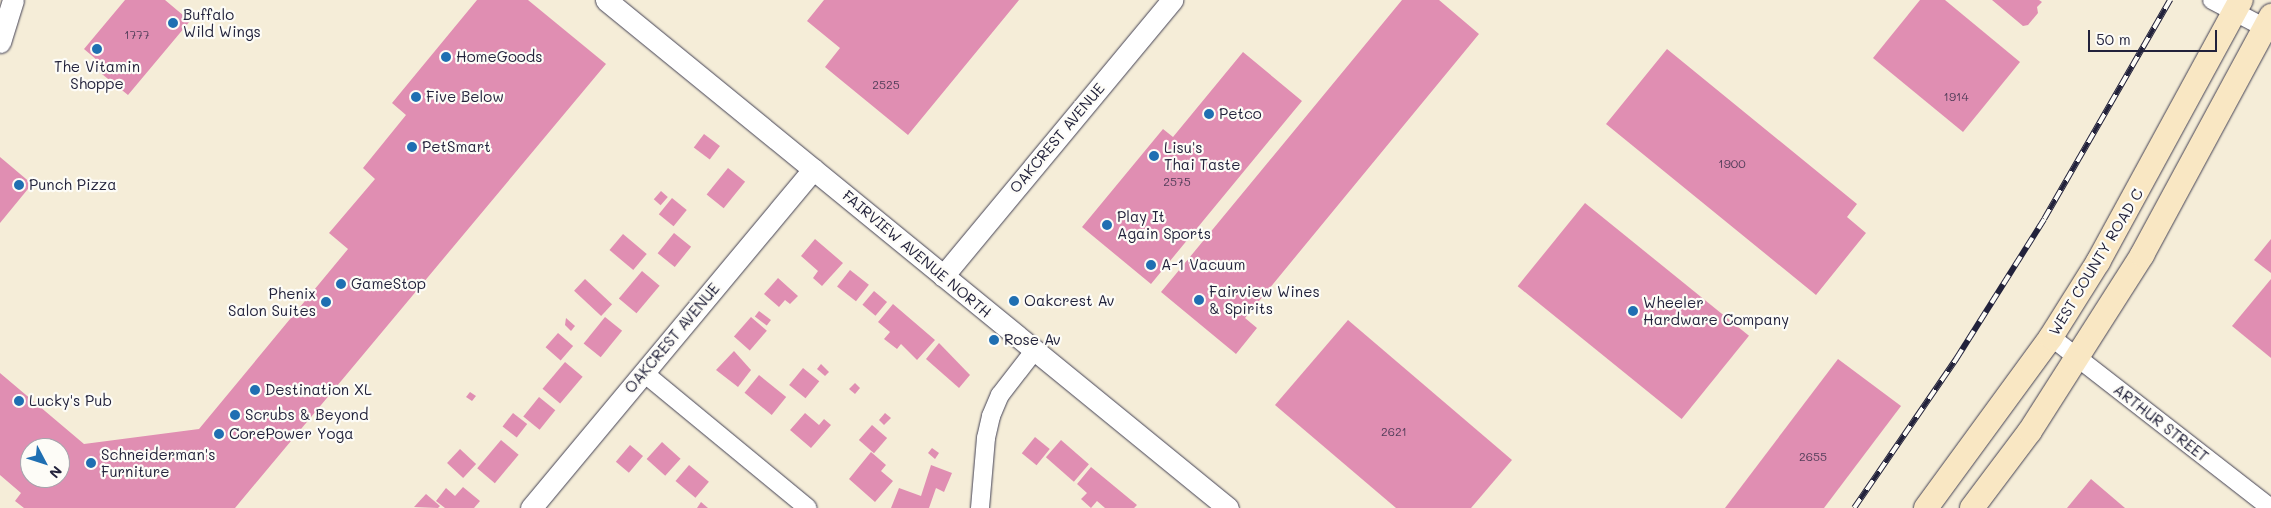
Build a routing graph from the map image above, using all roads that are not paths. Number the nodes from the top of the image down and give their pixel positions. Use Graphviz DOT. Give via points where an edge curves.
graph roads {
  1 [pos="13,0"];
  2 [pos="606,0"];
  3 [pos="1172,0"];
  4 [pos="2212,0"];
  5 [pos="2238,6"];
  6 [pos="2269,25"];
  7 [pos="0,42"];
  8 [pos="813,169"];
  9 [pos="943,276"];
  10 [pos="2050,337"];
  11 [pos="1034,351"];
  12 [pos="2075,356"];
  13 [pos="644,372"];
  14 [pos="531,508"];
  15 [pos="808,508"];
  16 [pos="980,508"];
  17 [pos="1228,508"];
  18 [pos="1926,508"];
  19 [pos="1972,508"];
  20 [pos="2271,508"];
  1 -- 7 [label="street"];
  2 -- 8 [label="street, FAIRVIEW AVENUE NORTH"];
  3 -- 9 [label="street, OAKCREST AVENUE"];
  4 -- 5 [label="street"];
  5 -- 6 [label="street"];
  5 -- 10 [label="main road, WEST COUNTY ROAD C" via="2136,196"];
  6 -- 12 [label="main road, WEST COUNTY ROAD C" via="2142,255"];
  8 -- 9 [label="street, FAIRVIEW AVENUE NORTH"];
  8 -- 13 [label="street, OAKCREST AVENUE"];
  9 -- 11 [label="street, FAIRVIEW AVENUE NORTH"];
  10 -- 12 [label="street, ARTHUR STREET"];
  10 -- 18 [label="main road, WEST COUNTY ROAD C"];
  11 -- 16 [label="street" via="1000,395 991,416"];
  11 -- 17 [label="street, FAIRVIEW AVENUE NORTH"];
  12 -- 19 [label="main road, WEST COUNTY ROAD C" via="2030,431"];
  12 -- 20 [label="street, ARTHUR STREET"];
  13 -- 14 [label="street, OAKCREST AVENUE"];
  13 -- 15 [label="street"];
}
